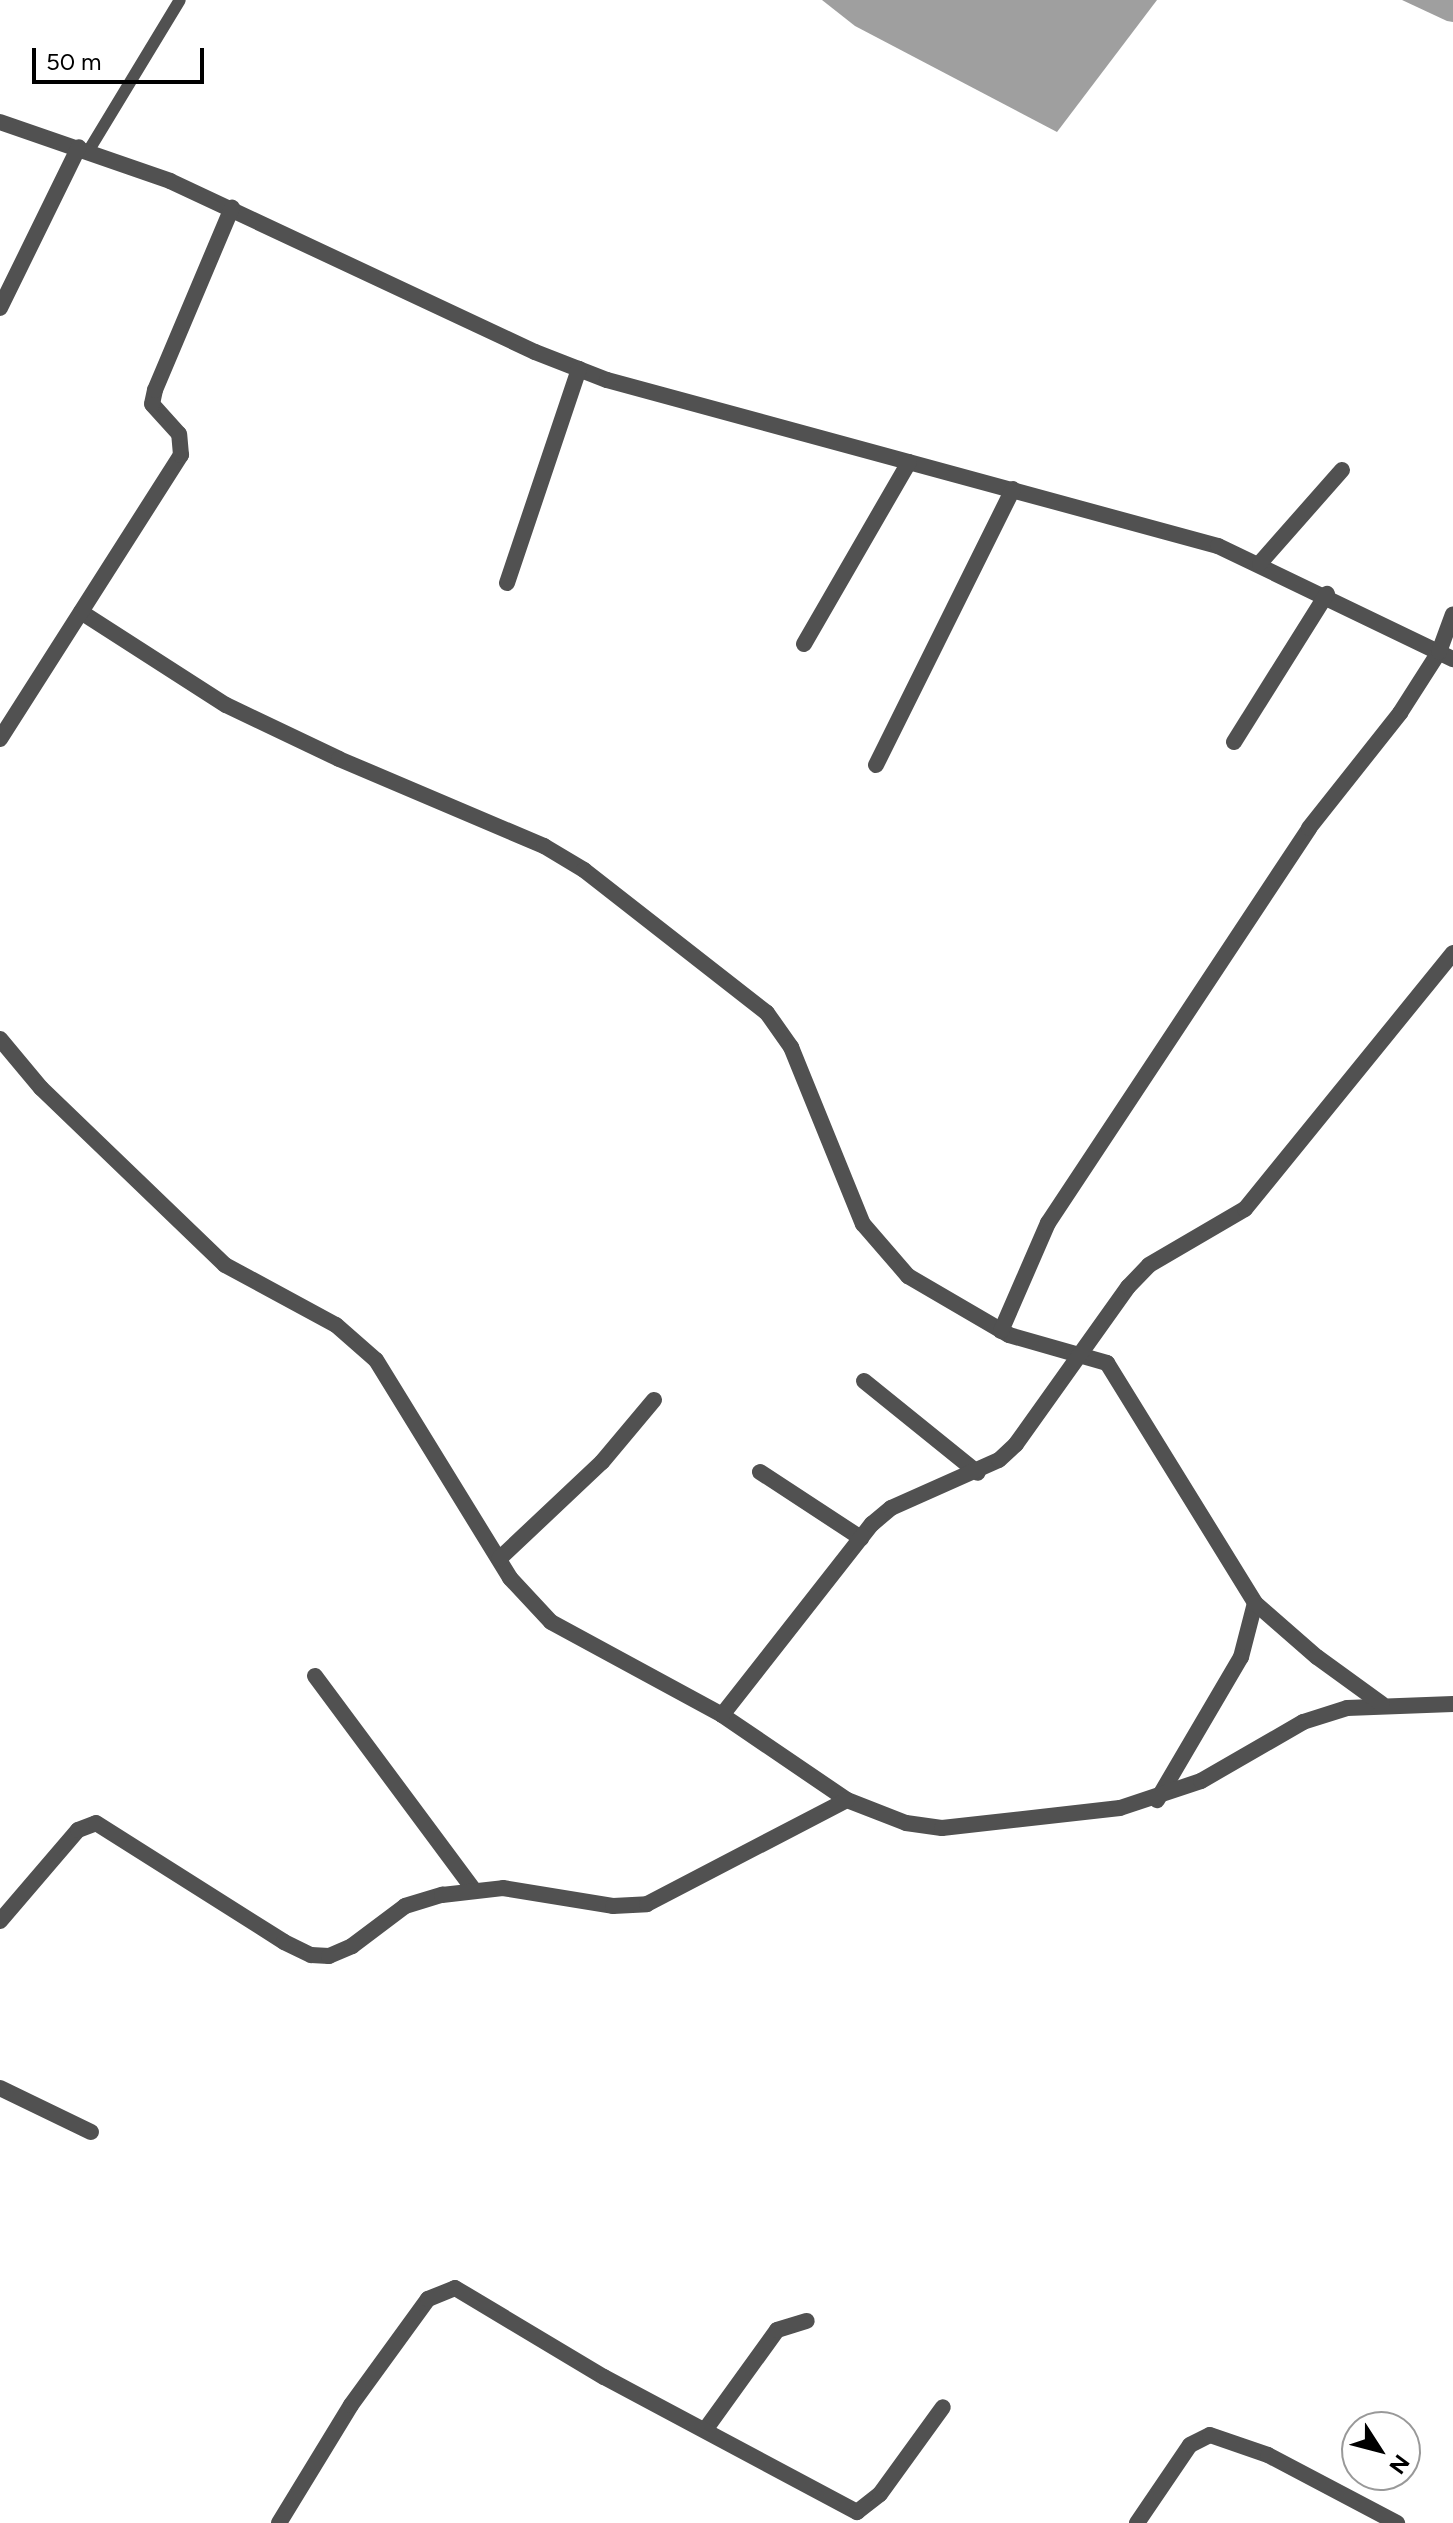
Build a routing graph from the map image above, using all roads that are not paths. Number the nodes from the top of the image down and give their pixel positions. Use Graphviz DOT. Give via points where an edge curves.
graph roads {
  1 [pos="180,0"];
  2 [pos="0,122"];
  3 [pos="84,148"];
  4 [pos="232,208"];
  5 [pos="0,308"];
  6 [pos="579,369"];
  7 [pos="909,462"];
  8 [pos="1342,470"];
  9 [pos="1013,489"];
  10 [pos="1260,563"];
  11 [pos="507,583"];
  12 [pos="1327,594"];
  13 [pos="81,612"];
  14 [pos="1453,614"];
  15 [pos="804,644"];
  16 [pos="1446,655"];
  17 [pos="0,739"];
  18 [pos="1234,742"];
  19 [pos="876,765"];
  20 [pos="1452,957"];
  21 [pos="0,1039"];
  22 [pos="1001,1331"];
  23 [pos="1083,1352"];
  24 [pos="864,1381"];
  25 [pos="654,1400"];
  26 [pos="760,1472"];
  27 [pos="978,1473"];
  28 [pos="861,1538"];
  29 [pos="499,1559"];
  30 [pos="1255,1603"];
  31 [pos="315,1676"];
  32 [pos="1382,1704"];
  33 [pos="1453,1704"];
  34 [pos="722,1715"];
  35 [pos="847,1800"];
  36 [pos="1157,1800"];
  37 [pos="473,1889"];
  38 [pos="0,1921"];
  39 [pos="0,2088"];
  40 [pos="91,2132"];
  41 [pos="807,2321"];
  42 [pos="943,2407"];
  43 [pos="705,2430"];
  44 [pos="279,2523"];
  45 [pos="1137,2523"];
  46 [pos="1397,2523"];
  1 -- 3 [label="lane"];
  2 -- 3 [label="street"];
  3 -- 4 [label="street"];
  3 -- 5 [label="street"];
  4 -- 6 [label="street"];
  4 -- 13 [label="street" via="152,404 179,434 181,455"];
  6 -- 7 [label="street" via="669,401"];
  6 -- 11 [label="street"];
  7 -- 9 [label="street"];
  7 -- 15 [label="street"];
  8 -- 10 [label="street"];
  9 -- 10 [label="street" via="1149,524"];
  9 -- 19 [label="street"];
  10 -- 12 [label="street"];
  12 -- 16 [label="street"];
  12 -- 18 [label="street"];
  13 -- 17 [label="street"];
  13 -- 22 [label="street" via="236,710 544,846 584,870 743,991 791,1047 844,1183 881,1251 908,1276"];
  14 -- 16 [label="street"];
  16 -- 22 [label="street" via="1309,828 1048,1223"];
  20 -- 23 [label="street" via="1245,1209 1149,1265"];
  21 -- 29 [label="street" via="41,1088 225,1265 336,1325 367,1350 392,1382"];
  22 -- 23 [label="street"];
  23 -- 27 [label="street" via="1016,1444"];
  23 -- 30 [label="street" via="1114,1372"];
  24 -- 27 [label="street"];
  25 -- 29 [label="street" via="602,1462"];
  26 -- 28 [label="street"];
  27 -- 28 [label="street" via="891,1508"];
  28 -- 34 [label="street"];
  29 -- 34 [label="street" via="532,1604 572,1637"];
  30 -- 32 [label="street"];
  30 -- 36 [label="street" via="1241,1657"];
  31 -- 37 [label="street"];
  32 -- 33 [label="street"];
  32 -- 36 [label="street" via="1303,1722"];
  34 -- 35 [label="street"];
  35 -- 36 [label="street" via="906,1823 942,1828 1045,1819"];
  35 -- 37 [label="street" via="647,1904 613,1906 503,1888"];
  37 -- 38 [label="street" via="405,1906 352,1946 329,1956 311,1955 96,1823 78,1830"];
  39 -- 40 [label="street"];
  41 -- 43 [label="street" via="777,2330"];
  42 -- 43 [label="street" via="880,2494 857,2512"];
  43 -- 44 [label="street" via="455,2288 428,2299 351,2405"];
  45 -- 46 [label="street" via="1190,2445 1210,2435 1268,2455"];
}
